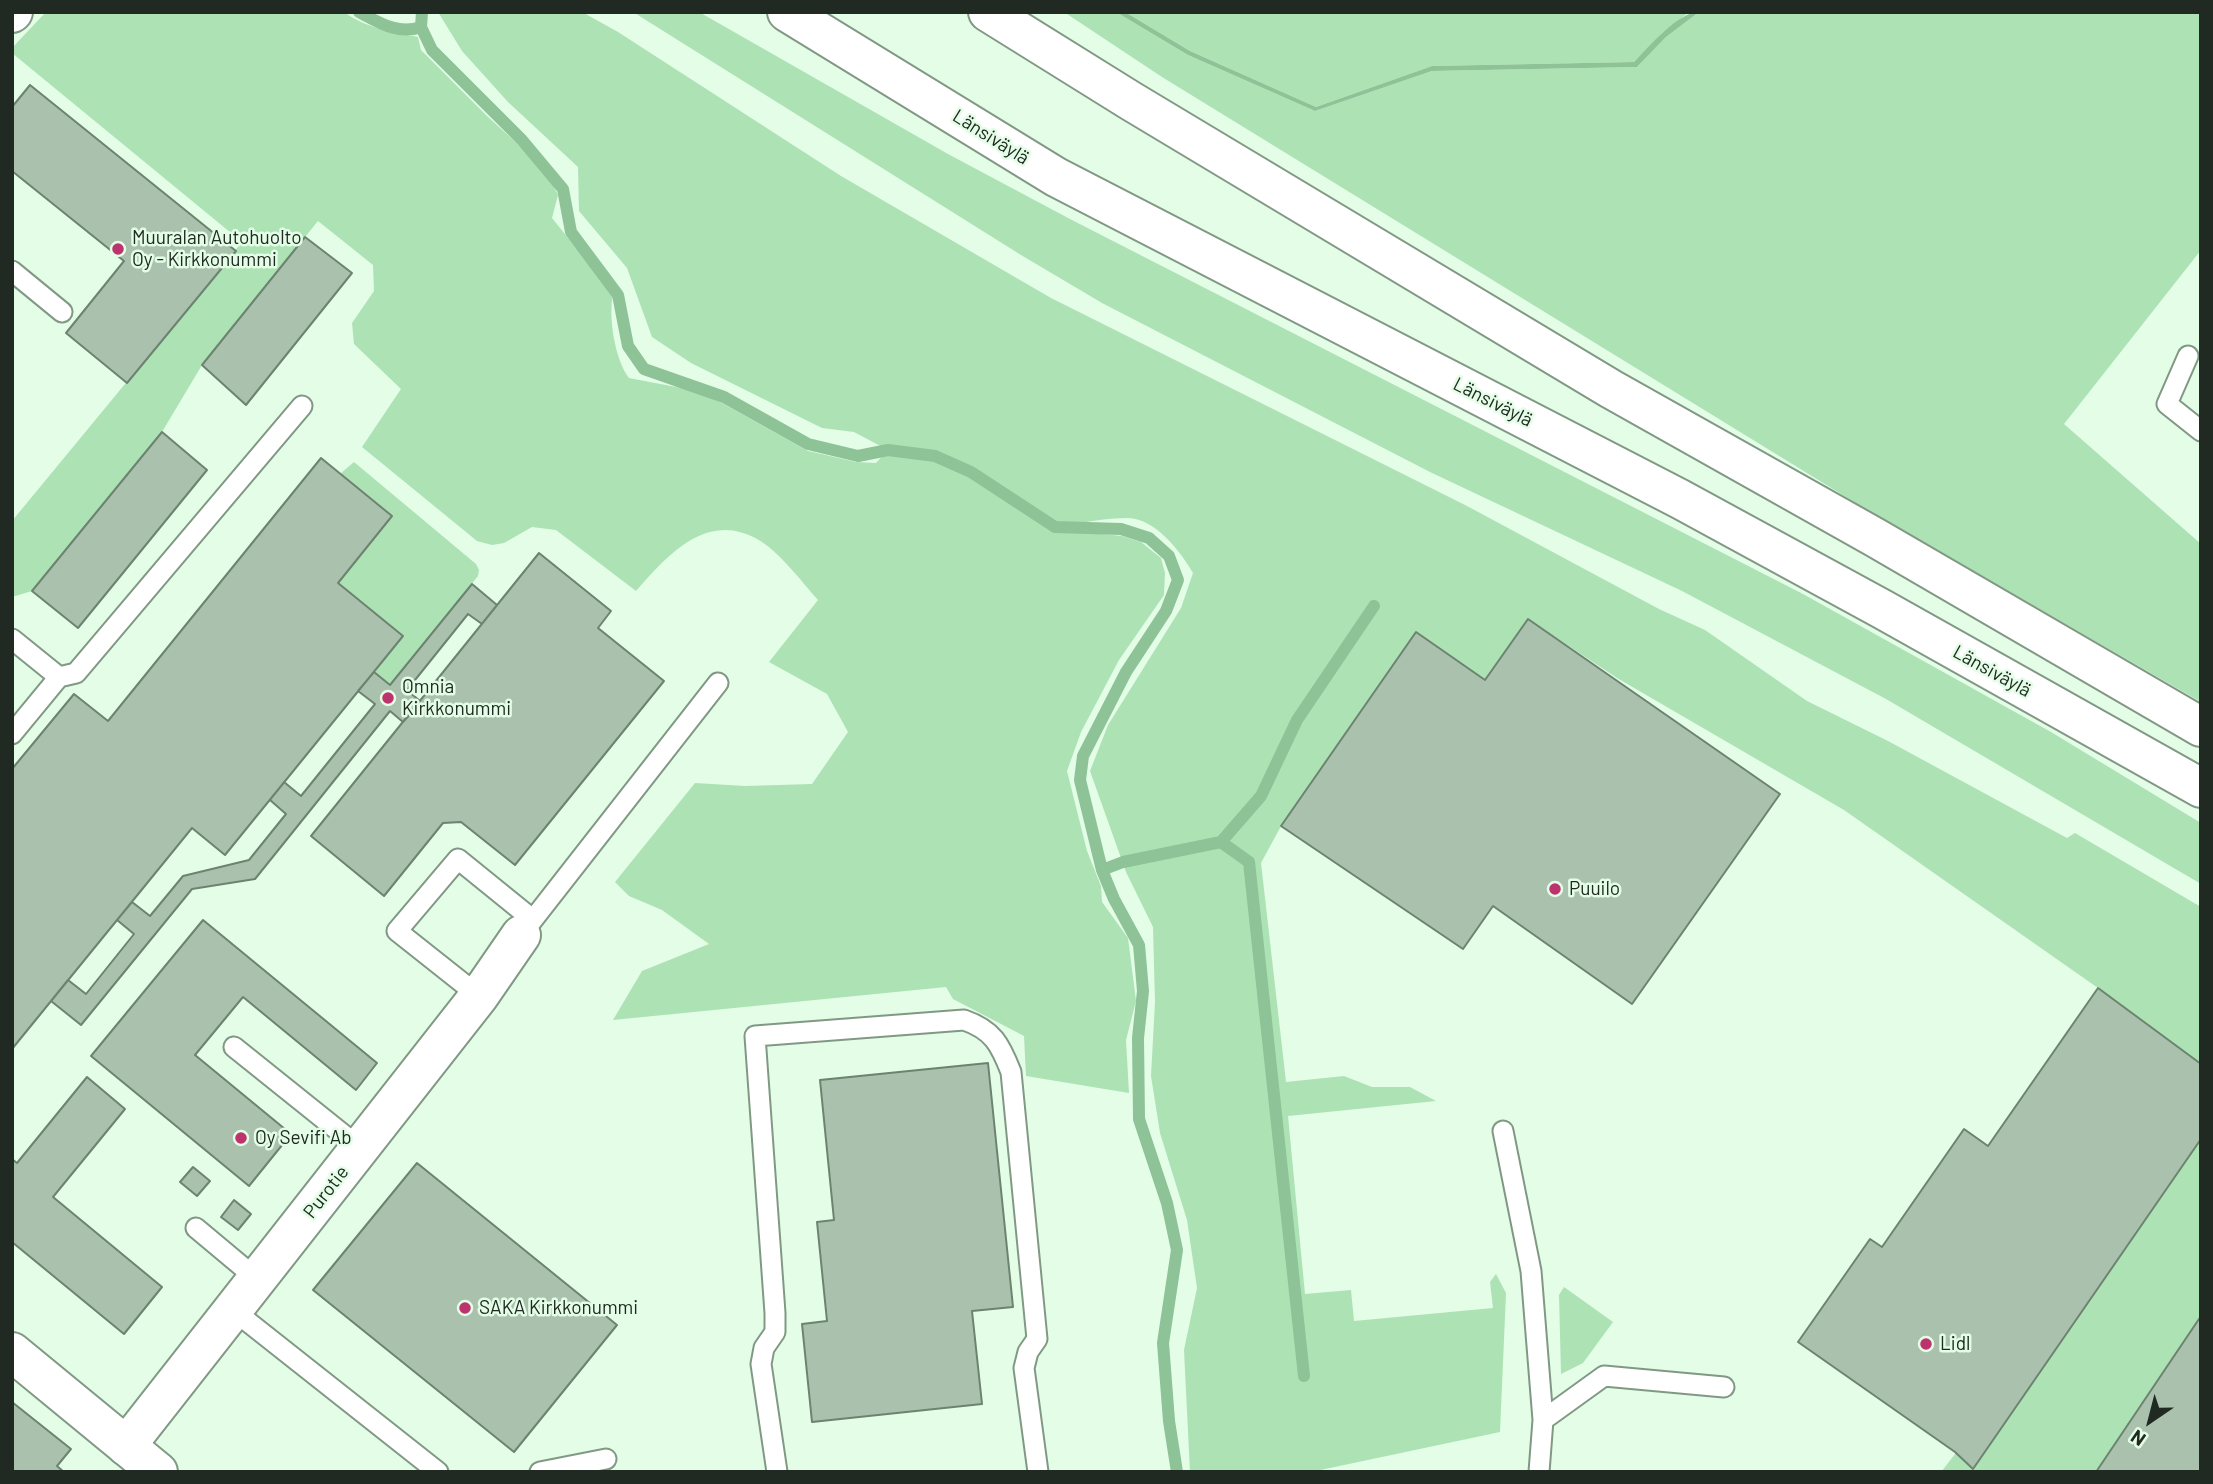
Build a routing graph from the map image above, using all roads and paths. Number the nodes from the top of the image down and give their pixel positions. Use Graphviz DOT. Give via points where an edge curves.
graph roads {
  1 [pos="787,12"];
  2 [pos="988,12"];
  3 [pos="12,271"];
  4 [pos="62,312"];
  5 [pos="2188,356"];
  6 [pos="302,406"];
  7 [pos="2201,431"];
  8 [pos="12,639"];
  9 [pos="59,677"];
  10 [pos="719,683"];
  11 [pos="2201,727"];
  12 [pos="12,734"];
  13 [pos="2201,788"];
  14 [pos="526,927"];
  15 [pos="479,996"];
  16 [pos="234,1046"];
  17 [pos="1503,1131"];
  18 [pos="360,1149"];
  19 [pos="196,1228"];
  20 [pos="257,1279"];
  21 [pos="233,1310"];
  22 [pos="12,1352"];
  23 [pos="1724,1387"];
  24 [pos="1543,1420"];
  25 [pos="126,1446"];
  26 [pos="606,1459"];
  27 [pos="158,1472"];
  28 [pos="438,1472"];
  29 [pos="540,1472"];
  30 [pos="777,1472"];
  31 [pos="1038,1472"];
  32 [pos="1539,1472"];
  1 -- 13 [label="main road, Länsiväylä" via="1056,177 1692,506"];
  2 -- 11 [label="main road" via="1611,389"];
  3 -- 4 [label="lane"];
  5 -- 7 [label="lane" via="2167,404"];
  6 -- 9 [label="lane" via="76,673"];
  8 -- 9 [label="lane"];
  9 -- 12 [label="lane"];
  10 -- 14 [label="lane"];
  14 -- 15 [label="main road, Purotie"];
  14 -- 15 [label="lane" via="458,859 397,931"];
  15 -- 18 [label="main road, Purotie"];
  16 -- 18 [label="lane"];
  17 -- 24 [label="lane" via="1531,1271"];
  18 -- 20 [label="main road, Purotie"];
  19 -- 20 [label="lane"];
  20 -- 21 [label="main road, Purotie"];
  21 -- 25 [label="main road, Purotie"];
  21 -- 28 [label="lane"];
  22 -- 25 [label="main road"];
  23 -- 24 [label="lane" via="1604,1376"];
  24 -- 32 [label="lane"];
  25 -- 27 [label="main road"];
  26 -- 29 [label="lane"];
  30 -- 31 [label="lane" via="761,1364 764,1348 775,1332 775,1313 755,1036 964,1020 982,1026 1000,1045 1011,1072 1037,1339 1024,1368"];
}
